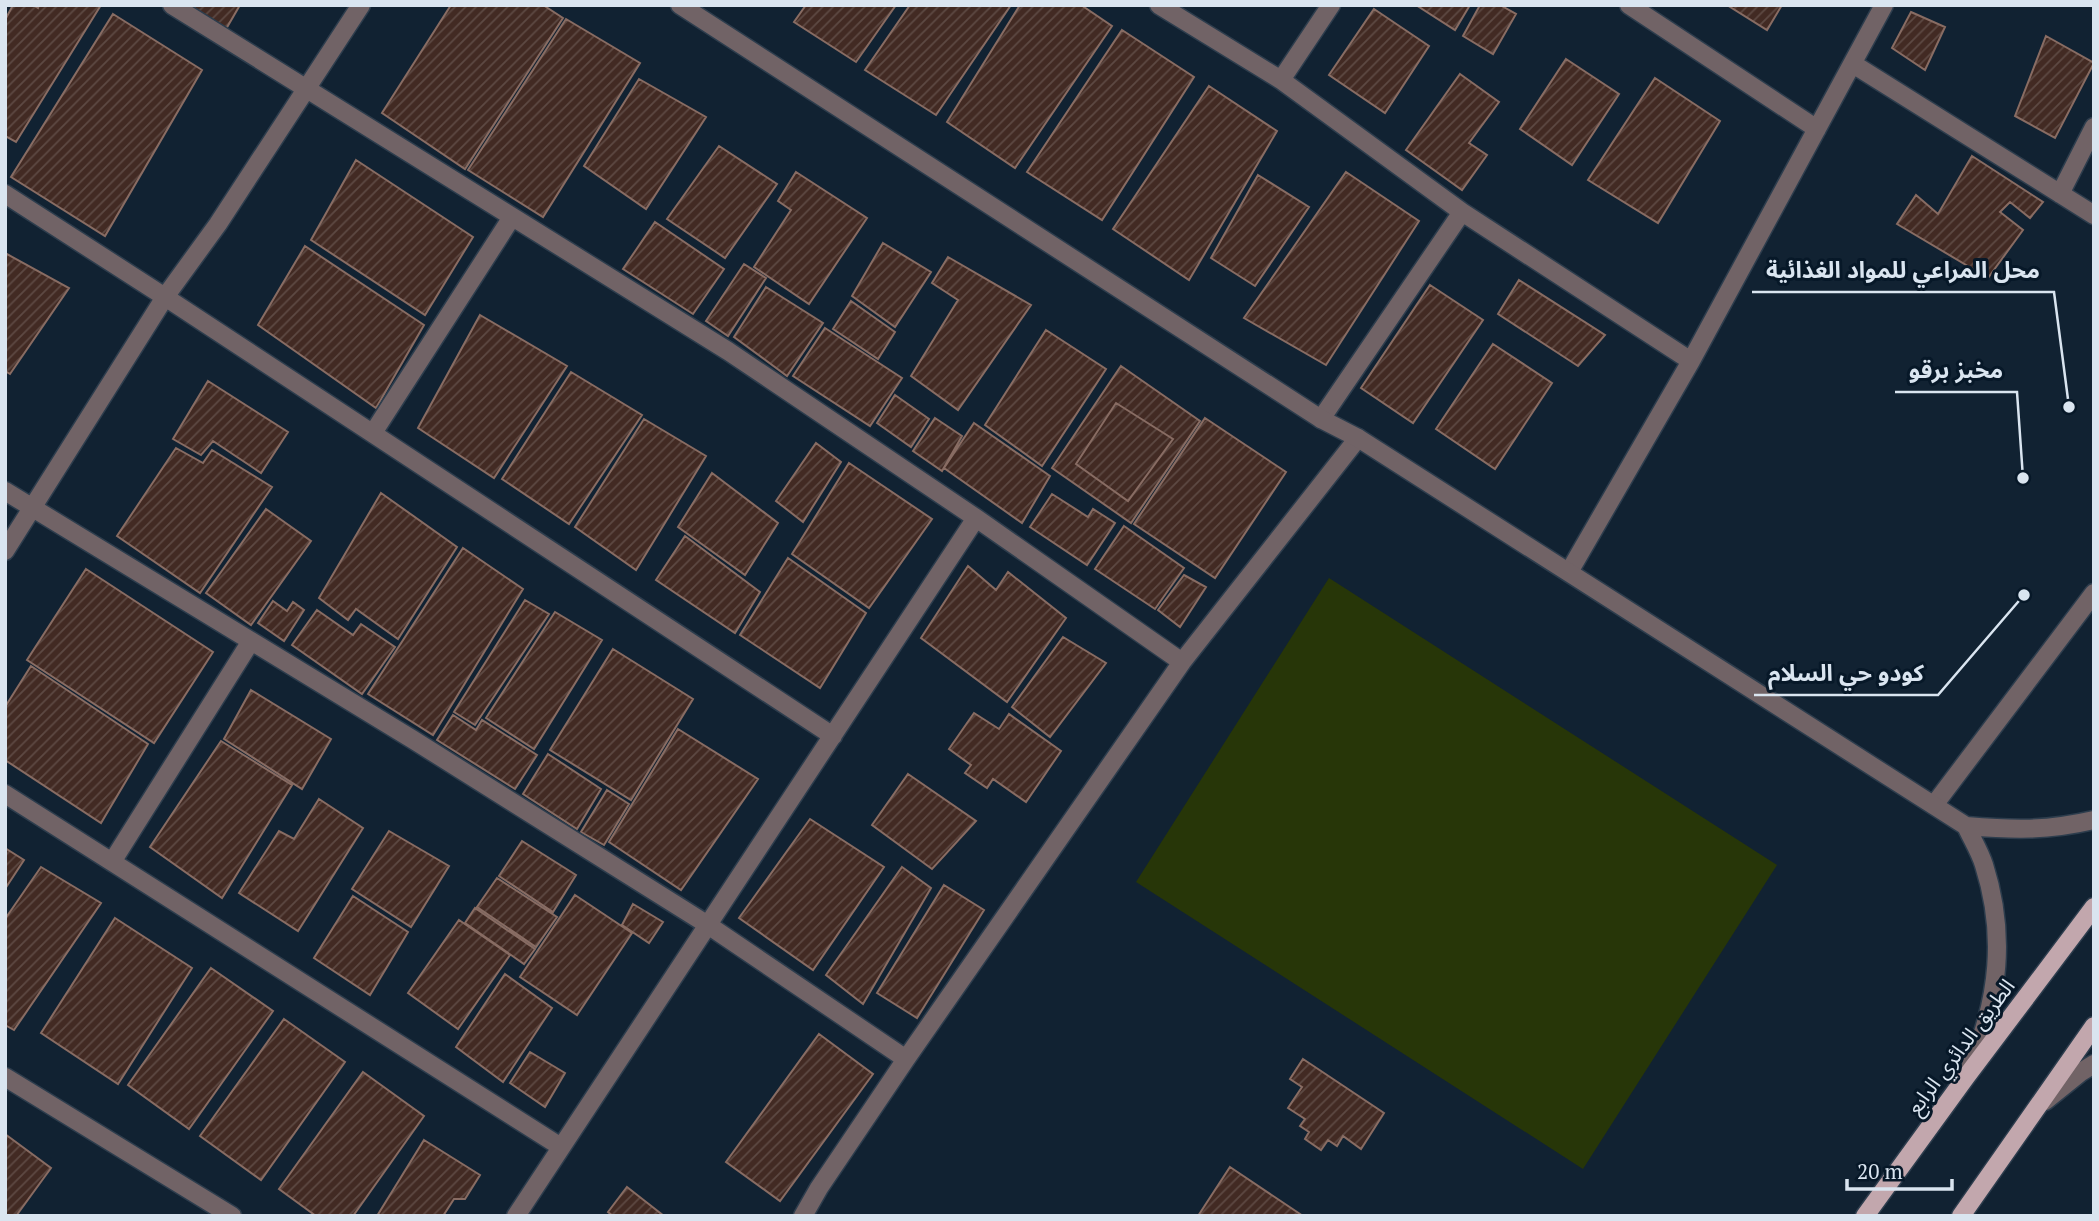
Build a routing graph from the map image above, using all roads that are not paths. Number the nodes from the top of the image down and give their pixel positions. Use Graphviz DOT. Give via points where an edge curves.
graph roads {
  1 [pos="172,5"];
  2 [pos="361,5"];
  3 [pos="680,5"];
  4 [pos="1159,5"];
  5 [pos="1331,5"];
  6 [pos="1629,5"];
  7 [pos="1884,5"];
  8 [pos="1853,64"];
  9 [pos="1281,80"];
  10 [pos="306,90"];
  11 [pos="2094,127"];
  12 [pos="1817,129"];
  13 [pos="5,194"];
  14 [pos="2060,194"];
  15 [pos="1462,212"];
  16 [pos="2094,215"];
  17 [pos="512,217"];
  18 [pos="165,297"];
  19 [pos="1691,360"];
  20 [pos="1321,419"];
  21 [pos="373,433"];
  22 [pos="1358,438"];
  23 [pos="5,491"];
  24 [pos="34,507"];
  25 [pos="976,519"];
  26 [pos="5,551"];
  27 [pos="1569,572"];
  28 [pos="2094,593"];
  29 [pos="251,641"];
  30 [pos="1182,662"];
  31 [pos="833,736"];
  32 [pos="5,794"];
  33 [pos="1934,806"];
  34 [pos="2094,820"];
  35 [pos="1966,826"];
  36 [pos="112,862"];
  37 [pos="2094,907"];
  38 [pos="708,925"];
  39 [pos="2094,1026"];
  40 [pos="906,1059"];
  41 [pos="2094,1064"];
  42 [pos="5,1077"];
  43 [pos="1966,1077"];
  44 [pos="2030,1115"];
  45 [pos="561,1147"];
  46 [pos="232,1216"];
  47 [pos="516,1216"];
  48 [pos="803,1216"];
  49 [pos="1865,1216"];
  50 [pos="1961,1216"];
  1 -- 10 [label="street"];
  2 -- 10 [label="street"];
  3 -- 20 [label="street"];
  4 -- 9 [label="street"];
  5 -- 9 [label="street"];
  6 -- 12 [label="street"];
  7 -- 8 [label="street"];
  8 -- 12 [label="street"];
  8 -- 14 [label="street"];
  9 -- 15 [label="street"];
  10 -- 17 [label="street"];
  10 -- 18 [label="street"];
  11 -- 14 [label="street"];
  12 -- 19 [label="street"];
  13 -- 18 [label="street"];
  14 -- 16 [label="street"];
  15 -- 19 [label="street"];
  15 -- 20 [label="street"];
  17 -- 21 [label="street"];
  17 -- 25 [label="street" via="728,351"];
  18 -- 21 [label="street"];
  18 -- 24 [label="street"];
  19 -- 27 [label="street"];
  20 -- 22 [label="street"];
  21 -- 31 [label="street"];
  22 -- 27 [label="street"];
  22 -- 30 [label="street"];
  23 -- 24 [label="street"];
  24 -- 26 [label="street"];
  24 -- 29 [label="street"];
  25 -- 30 [label="street"];
  25 -- 31 [label="street"];
  27 -- 33 [label="street"];
  28 -- 33 [label="street"];
  29 -- 36 [label="street"];
  29 -- 38 [label="street"];
  30 -- 40 [label="street"];
  31 -- 38 [label="street"];
  32 -- 36 [label="street"];
  33 -- 35 [label="street"];
  34 -- 35 [label="street" via="2061,828"];
  35 -- 43 [label="street" via="1984,863 1998,949 1984,1036"];
  36 -- 45 [label="street"];
  37 -- 43 [label="main road, الطريق الدائري الرابع"];
  38 -- 40 [label="street"];
  38 -- 45 [label="street"];
  39 -- 44 [label="main road"];
  40 -- 48 [label="street"];
  41 -- 44 [label="street"];
  42 -- 46 [label="street"];
  43 -- 49 [label="main road, الطريق الدائري الرابع"];
  44 -- 50 [label="main road"];
  45 -- 47 [label="street"];
}
